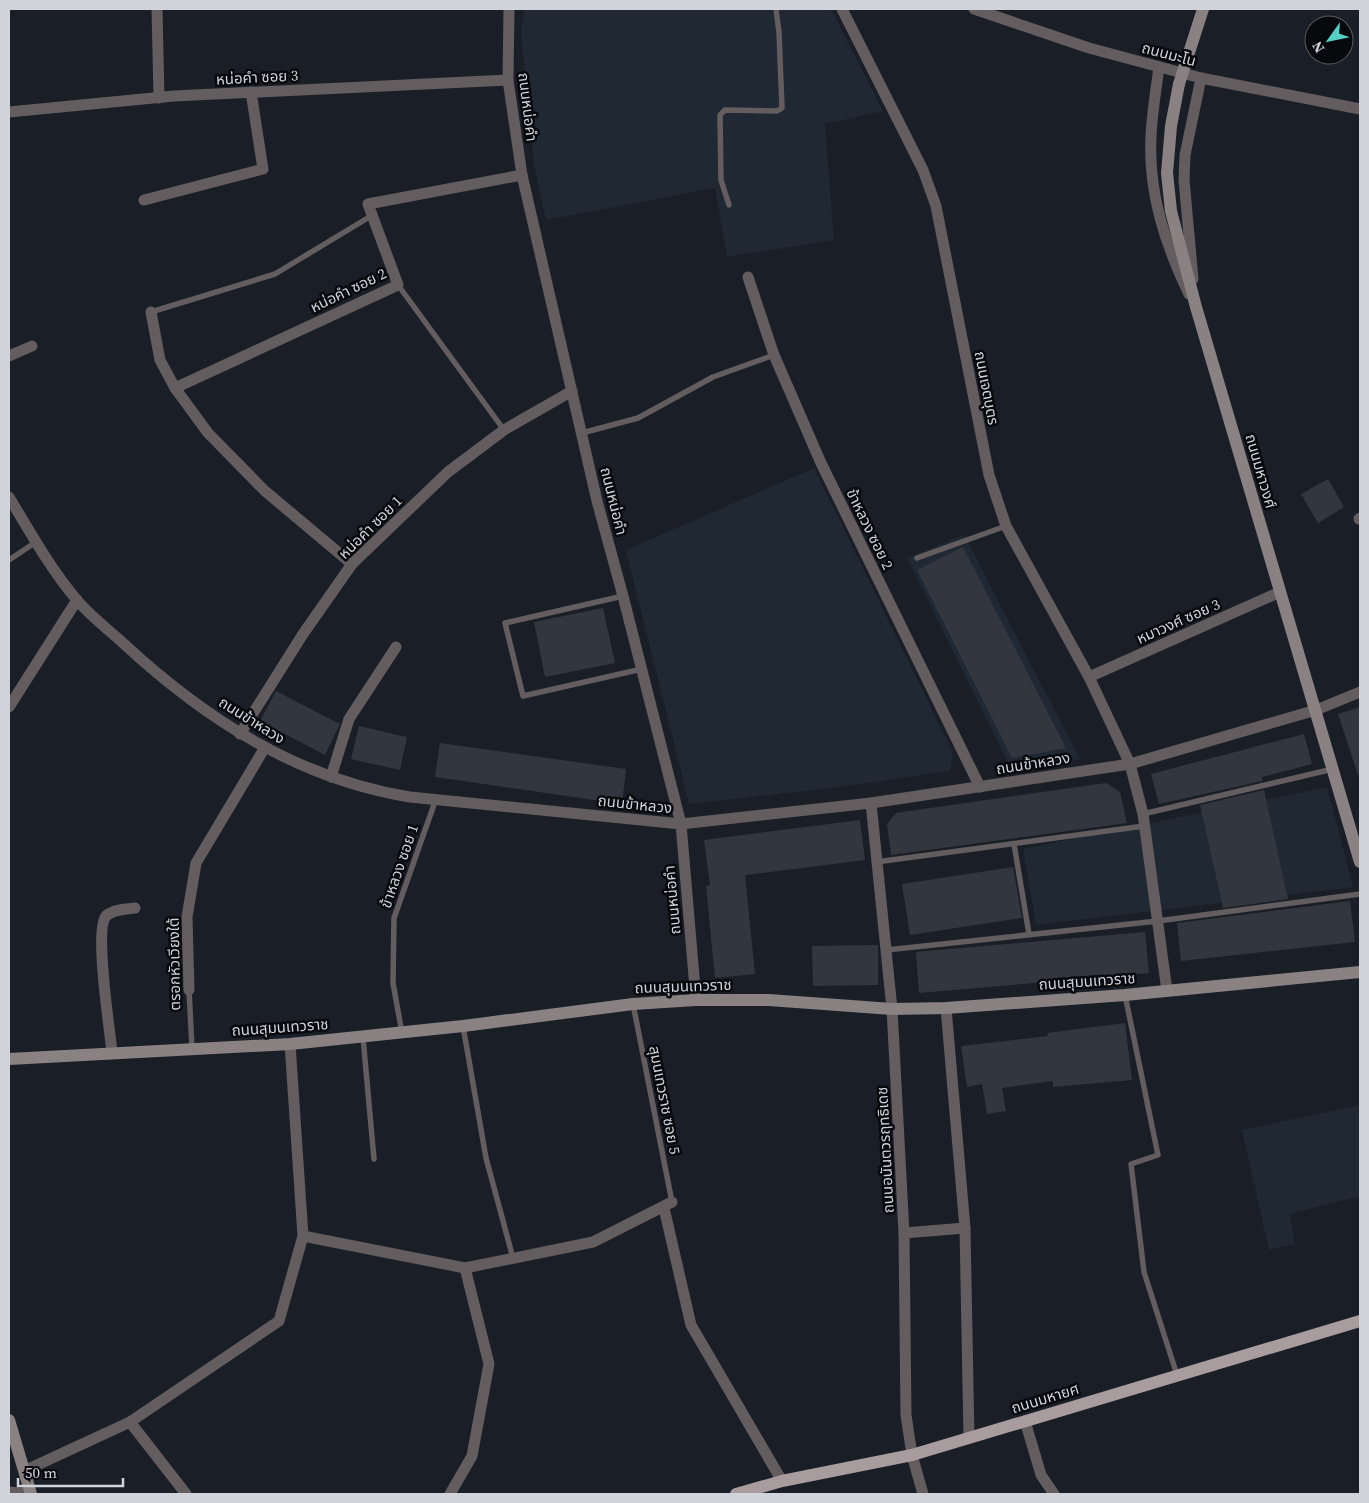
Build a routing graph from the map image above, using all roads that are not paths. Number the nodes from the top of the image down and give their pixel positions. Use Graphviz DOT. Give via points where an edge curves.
graph roads {
  1 [pos="157,9"];
  2 [pos="509,9"];
  3 [pos="776,9"];
  4 [pos="842,9"];
  5 [pos="974,9"];
  6 [pos="1203,9"];
  7 [pos="1159,67"];
  8 [pos="1201,78"];
  9 [pos="508,80"];
  10 [pos="251,92"];
  11 [pos="158,98"];
  12 [pos="1360,109"];
  13 [pos="9,112"];
  14 [pos="522,175"];
  15 [pos="144,200"];
  16 [pos="729,205"];
  17 [pos="371,216"];
  18 [pos="748,277"];
  19 [pos="398,286"];
  20 [pos="1196,307"];
  21 [pos="151,312"];
  22 [pos="32,346"];
  23 [pos="774,355"];
  24 [pos="9,356"];
  25 [pos="176,388"];
  26 [pos="572,391"];
  27 [pos="504,430"];
  28 [pos="582,433"];
  29 [pos="9,498"];
  30 [pos="1006,526"];
  31 [pos="36,542"];
  32 [pos="917,558"];
  33 [pos="9,560"];
  34 [pos="352,564"];
  35 [pos="1280,592"];
  36 [pos="623,596"];
  37 [pos="77,600"];
  38 [pos="396,648"];
  39 [pos="642,669"];
  40 [pos="1089,677"];
  41 [pos="1360,692"];
  42 [pos="9,707"];
  43 [pos="1316,710"];
  44 [pos="240,734"];
  45 [pos="264,749"];
  46 [pos="1130,764"];
  47 [pos="1334,769"];
  48 [pos="332,777"];
  49 [pos="980,786"];
  50 [pos="436,799"];
  51 [pos="871,803"];
  52 [pos="1143,820"];
  53 [pos="681,824"];
  54 [pos="1014,844"];
  55 [pos="875,862"];
  56 [pos="1360,862"];
  57 [pos="1360,894"];
  58 [pos="135,908"];
  59 [pos="1158,921"];
  60 [pos="1029,934"];
  61 [pos="885,950"];
  62 [pos="1360,972"];
  63 [pos="189,990"];
  64 [pos="1167,992"];
  65 [pos="1125,995"];
  66 [pos="696,1000"];
  67 [pos="633,1004"];
  68 [pos="946,1008"];
  69 [pos="892,1010"];
  70 [pos="463,1026"];
  71 [pos="402,1033"];
  72 [pos="363,1037"];
  73 [pos="290,1044"];
  74 [pos="192,1048"];
  75 [pos="112,1053"];
  76 [pos="9,1059"];
  77 [pos="374,1158"];
  78 [pos="668,1205"];
  79 [pos="965,1228"];
  80 [pos="904,1233"];
  81 [pos="303,1236"];
  82 [pos="513,1258"];
  83 [pos="465,1268"];
  84 [pos="1360,1321"];
  85 [pos="1177,1375"];
  86 [pos="9,1420"];
  87 [pos="1025,1421"];
  88 [pos="130,1422"];
  89 [pos="969,1438"];
  90 [pos="912,1455"];
  91 [pos="24,1471"];
  92 [pos="782,1481"];
  93 [pos="9,1492"];
  94 [pos="755,1492"];
  95 [pos="31,1494"];
  96 [pos="186,1494"];
  97 [pos="450,1494"];
  98 [pos="736,1494"];
  99 [pos="923,1494"];
  100 [pos="1054,1494"];
  1 -- 11 [label="street"];
  2 -- 9 [label="street, ถนนหน่อคำ"];
  3 -- 16 [label="lane" via="782,108 777,111 725,110 720,115 721,180"];
  4 -- 30 [label="street, ถนนเจตบุตร" via="923,170 936,206 989,474"];
  5 -- 7 [label="street, ถนนมะโน" via="1089,48"];
  6 -- 20 [label="street, ถนนมหาวงศ์, bridge" via="1178,84 1167,173 1171,211"];
  7 -- 8 [label="street, ถนนมะโน"];
  7 -- 20 [label="street" via="1151,137 1153,182 1160,222 1174,264"];
  8 -- 12 [label="street, ถนนมะโน"];
  8 -- 20 [label="street" via="1185,155 1184,180"];
  9 -- 10 [label="street, หน่อคำ ซอย 3"];
  9 -- 14 [label="street, ถนนหน่อคำ"];
  10 -- 11 [label="street, หน่อคำ ซอย 3"];
  10 -- 15 [label="street" via="262,169"];
  11 -- 13 [label="street, หน่อคำ ซอย 3"];
  14 -- 17 [label="street" via="368,204"];
  14 -- 26 [label="street, ถนนหน่อคำ"];
  17 -- 19 [label="street, หน่อคำ ซอย 2"];
  17 -- 21 [label="lane" via="275,274"];
  18 -- 23 [label="street, ข้าหลวง ซอย 2"];
  19 -- 25 [label="street, หน่อคำ ซอย 2"];
  19 -- 27 [label="lane"];
  20 -- 35 [label="street, ถนนมหาวงศ์"];
  21 -- 25 [label="street" via="160,360"];
  22 -- 24 [label="street"];
  23 -- 28 [label="lane" via="713,377 638,418"];
  23 -- 49 [label="street, ข้าหลวง ซอย 2" via="821,463"];
  25 -- 34 [label="street" via="208,433 265,491"];
  26 -- 27 [label="street, หน่อคำ ซอย 1"];
  26 -- 28 [label="street, ถนนหน่อคำ"];
  27 -- 34 [label="street, หน่อคำ ซอย 1" via="448,472"];
  28 -- 36 [label="street, ถนนหน่อคำ"];
  29 -- 31 [label="street, ถนนข้าหลวง"];
  30 -- 32 [label="lane"];
  30 -- 40 [label="street, ถนนเจตบุตร"];
  31 -- 33 [label="lane"];
  31 -- 37 [label="street, ถนนข้าหลวง"];
  34 -- 44 [label="street, หน่อคำ ซอย 1"];
  35 -- 40 [label="street, หมาวงศ์ ซอย 3"];
  35 -- 43 [label="street, ถนนมหาวงศ์"];
  36 -- 39 [label="street, ถนนหน่อคำ"];
  36 -- 39 [label="lane" via="505,623 523,696"];
  37 -- 42 [label="street"];
  37 -- 44 [label="street, ถนนข้าหลวง" via="158,675"];
  38 -- 48 [label="street" via="348,719"];
  39 -- 53 [label="street, ถนนหน่อคำ"];
  40 -- 46 [label="street, ถนนเจตบุตร"];
  41 -- 43 [label="street, ถนนข้าหลวง"];
  43 -- 46 [label="street, ถนนข้าหลวง"];
  43 -- 47 [label="street, ถนนมหาวงศ์"];
  44 -- 45 [label="street, ถนนข้าหลวง"];
  45 -- 48 [label="street, ถนนข้าหลวง"];
  45 -- 63 [label="street, ตรอกหัวเวียงใต้" via="196,862 187,917"];
  46 -- 49 [label="street, ถนนข้าหลวง"];
  46 -- 52 [label="street, ถนนเจตบุตร"];
  47 -- 52 [label="lane"];
  47 -- 56 [label="street, ถนนมหาวงศ์"];
  48 -- 50 [label="street, ถนนข้าหลวง" via="374,791"];
  49 -- 51 [label="street, ถนนข้าหลวง"];
  50 -- 53 [label="street, ถนนข้าหลวง"];
  50 -- 71 [label="lane, ข้าหลวง ซอย 1" via="394,918 393,983"];
  51 -- 53 [label="street, ถนนข้าหลวง"];
  51 -- 55 [label="street, ถนนอนันตวรฤทธิเดช"];
  52 -- 54 [label="lane"];
  52 -- 59 [label="street, ถนนเจตบุตร"];
  53 -- 66 [label="street, ถนนหน่อคำ"];
  54 -- 55 [label="lane"];
  54 -- 60 [label="lane"];
  55 -- 61 [label="street, ถนนอนันตวรฤทธิเดช"];
  57 -- 59 [label="lane"];
  58 -- 75 [label="street" via="110,913 102,927 101,948"];
  59 -- 60 [label="lane"];
  59 -- 64 [label="street, ถนนเจตบุตร"];
  60 -- 61 [label="lane"];
  61 -- 69 [label="street, ถนนอนันตวรฤทธิเดช"];
  62 -- 64 [label="street, ถนนสุมนเทวราช"];
  63 -- 74 [label="lane, ตรอกหัวเวียงใต้"];
  64 -- 65 [label="street, ถนนสุมนเทวราช"];
  65 -- 68 [label="street, ถนนสุมนเทวราช"];
  65 -- 85 [label="lane" via="1158,1155 1131,1164 1144,1272"];
  66 -- 67 [label="street, ถนนสุมนเทวราช"];
  66 -- 69 [label="street, ถนนสุมนเทวราช" via="769,1000"];
  67 -- 70 [label="street, ถนนสุมนเทวราช"];
  67 -- 78 [label="lane, สุมนเทวราช ซอย 5"];
  68 -- 69 [label="street, ถนนสุมนเทวราช"];
  68 -- 79 [label="street"];
  69 -- 80 [label="street, ถนนอนันตวรฤทธิเดช"];
  70 -- 71 [label="street, ถนนสุมนเทวราช"];
  70 -- 82 [label="lane" via="486,1158"];
  71 -- 72 [label="street, ถนนสุมนเทวราช"];
  72 -- 73 [label="street, ถนนสุมนเทวราช"];
  72 -- 77 [label="lane"];
  73 -- 74 [label="street, ถนนสุมนเทวราช"];
  73 -- 81 [label="street"];
  74 -- 75 [label="street, ถนนสุมนเทวราช"];
  75 -- 76 [label="street, ถนนสุมนเทวราช"];
  78 -- 82 [label="street" via="592,1242"];
  78 -- 92 [label="street" via="691,1325"];
  79 -- 80 [label="street"];
  79 -- 89 [label="street"];
  80 -- 90 [label="street, ถนนอนันตวรฤทธิเดช" via="906,1415"];
  81 -- 83 [label="street"];
  81 -- 88 [label="street" via="279,1321"];
  82 -- 83 [label="street"];
  83 -- 97 [label="street" via="489,1364 472,1456"];
  84 -- 85 [label="main road, ถนนมหายศ"];
  85 -- 87 [label="main road, ถนนมหายศ"];
  86 -- 91 [label="street"];
  87 -- 89 [label="main road, ถนนมหายศ"];
  87 -- 100 [label="street" via="1041,1475"];
  88 -- 91 [label="street"];
  88 -- 96 [label="street"];
  89 -- 90 [label="main road, ถนนมหายศ"];
  90 -- 92 [label="main road, ถนนมหายศ"];
  90 -- 99 [label="street, ถนนอนันตวรฤทธิเดช"];
  91 -- 95 [label="street"];
  92 -- 94 [label="main road, ถนนมหายศ"];
  93 -- 95 [label="street"];
  94 -- 98 [label="main road, ถนนมหายศ"];
}
